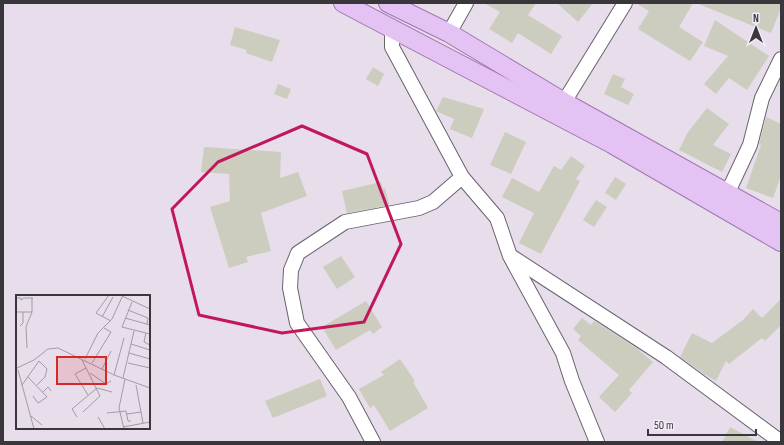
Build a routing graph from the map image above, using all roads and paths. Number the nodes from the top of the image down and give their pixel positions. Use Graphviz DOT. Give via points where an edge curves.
graph roads {
  1 [pos="343,3"];
  2 [pos="388,3"];
  3 [pos="466,3"];
  4 [pos="624,3"];
  5 [pos="392,29"];
  6 [pos="449,33"];
  7 [pos="781,59"];
  8 [pos="564,102"];
  9 [pos="462,177"];
  10 [pos="728,194"];
  11 [pos="781,223"];
  12 [pos="781,242"];
  13 [pos="510,256"];
  14 [pos="373,442"];
  15 [pos="597,442"];
  16 [pos="781,442"];
  1 -- 5 [label="main road"];
  2 -- 6 [label="main road"];
  3 -- 6 [label="street"];
  4 -- 8 [label="street"];
  5 -- 9 [label="street" via="392,47"];
  5 -- 12 [label="main road" via="612,144"];
  6 -- 8 [label="main road"];
  7 -- 10 [label="street" via="762,98 750,145"];
  8 -- 10 [label="main road"];
  9 -- 13 [label="street" via="497,218"];
  9 -- 14 [label="street" via="433,202 419,208 345,222 298,253 291,270 290,288 297,323 349,397"];
  10 -- 11 [label="main road"];
  13 -- 15 [label="street" via="563,353"];
  13 -- 16 [label="street" via="666,357"];
}
